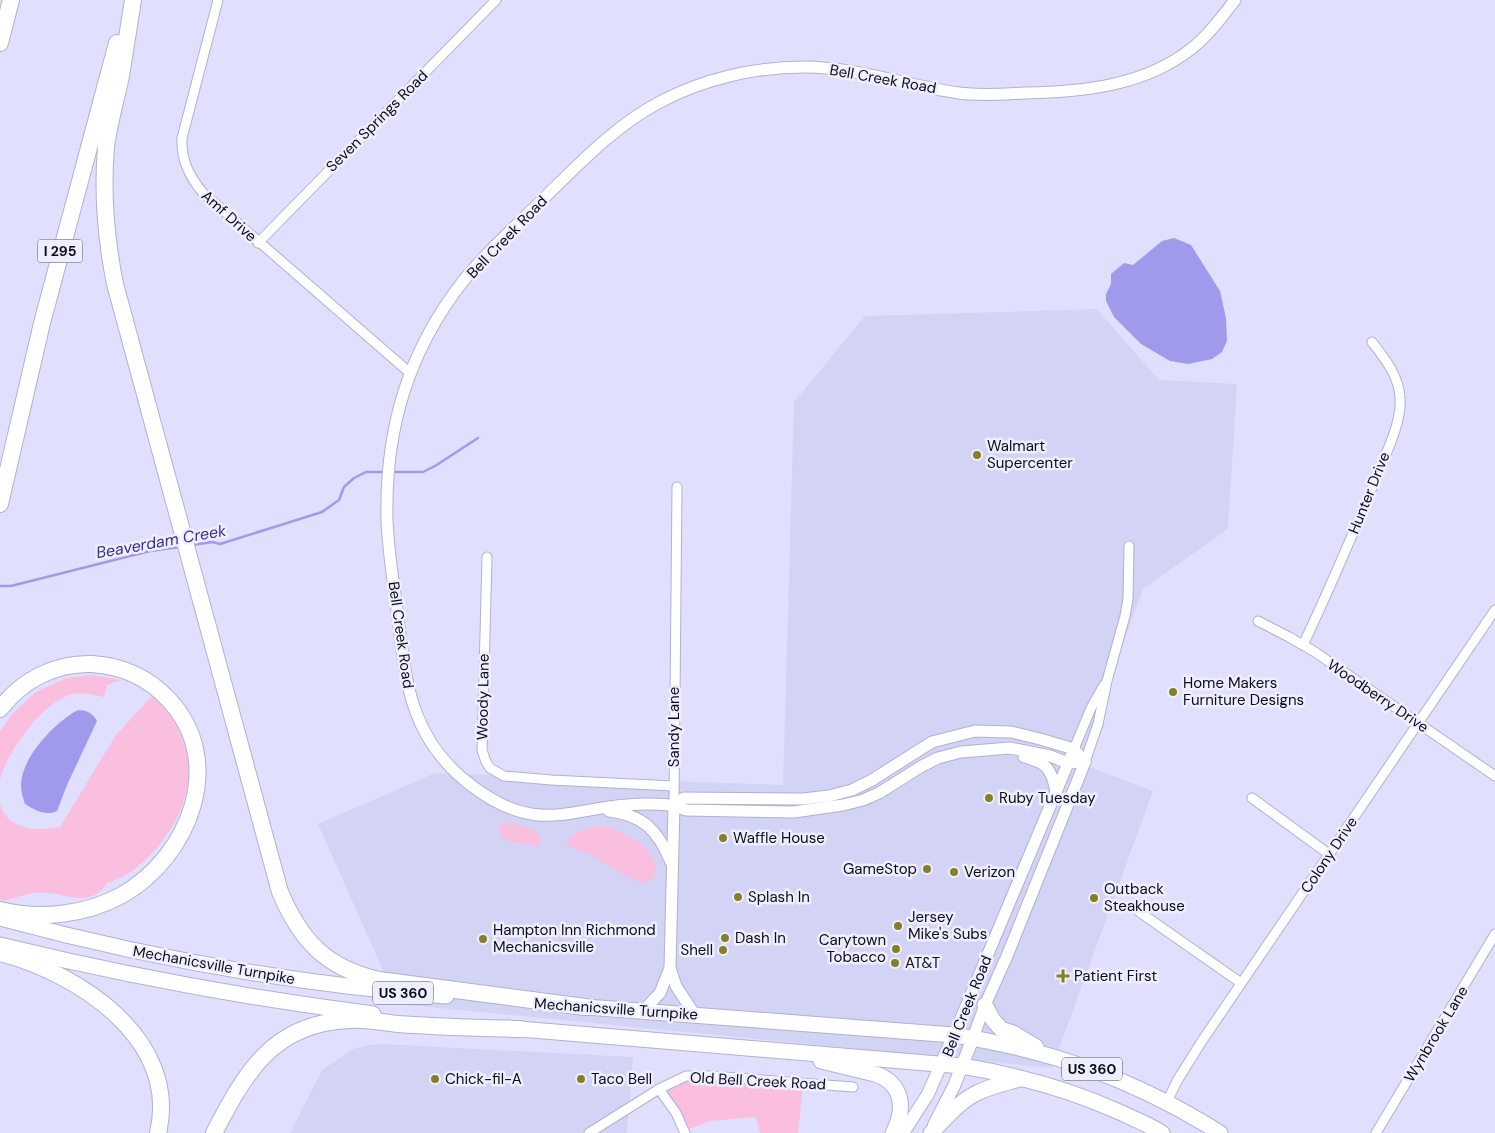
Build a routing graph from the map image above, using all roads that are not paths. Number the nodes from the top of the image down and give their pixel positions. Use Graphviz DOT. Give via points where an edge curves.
graph roads {
  1 [pos="11,0"];
  2 [pos="129,0"];
  3 [pos="133,0"];
  4 [pos="218,0"];
  5 [pos="496,0"];
  6 [pos="1235,0"];
  7 [pos="0,44"];
  8 [pos="258,242"];
  9 [pos="1372,342"];
  10 [pos="410,373"];
  11 [pos="677,487"];
  12 [pos="0,504"];
  13 [pos="1129,546"];
  14 [pos="487,557"];
  15 [pos="1495,610"];
  16 [pos="1258,621"];
  17 [pos="1303,645"];
  18 [pos="1106,681"];
  19 [pos="0,709"];
  20 [pos="1418,723"];
  21 [pos="994,748"];
  22 [pos="1074,749"];
  23 [pos="1085,762"];
  24 [pos="1068,763"];
  25 [pos="1495,776"];
  26 [pos="674,786"];
  27 [pos="1056,791"];
  28 [pos="1252,798"];
  29 [pos="674,804"];
  30 [pos="595,810"];
  31 [pos="1330,855"];
  32 [pos="673,865"];
  33 [pos="0,910"];
  34 [pos="1138,911"];
  35 [pos="0,918"];
  36 [pos="1495,935"];
  37 [pos="0,945"];
  38 [pos="0,953"];
  39 [pos="670,968"];
  40 [pos="1241,983"];
  41 [pos="985,1005"];
  42 [pos="585,1007"];
  43 [pos="643,1011"];
  44 [pos="695,1015"];
  45 [pos="520,1030"];
  46 [pos="954,1035"];
  47 [pos="973,1038"];
  48 [pos="781,1050"];
  49 [pos="1053,1056"];
  50 [pos="943,1063"];
  51 [pos="962,1066"];
  52 [pos="1022,1078"];
  53 [pos="853,1087"];
  54 [pos="659,1089"];
  55 [pos="1168,1102"];
  56 [pos="1159,1132"];
  57 [pos="158,1133"];
  58 [pos="214,1133"];
  59 [pos="589,1133"];
  60 [pos="685,1133"];
  61 [pos="893,1133"];
  62 [pos="903,1133"];
  63 [pos="930,1133"];
  64 [pos="1220,1133"];
  65 [pos="1376,1133"];
  1 -- 7 [label="highway"];
  2 -- 12 [label="highway, I 295" via="56,266"];
  3 -- 42 [label="highway" via="106,146 106,230 115,284 280,892 288,910 308,942 326,958 358,976"];
  4 -- 8 [label="street, Amf Drive" via="186,118 182,154 188,171 203,193"];
  5 -- 8 [label="street, Seven Springs Road"];
  6 -- 10 [label="street, Bell Creek Road" via="1203,38 1174,60 1134,78 1086,89 1010,94 962,93 848,71 804,67 754,72 680,92 634,117 597,148 488,253 432,325"];
  8 -- 10 [label="street, Amf Drive"];
  9 -- 17 [label="street, Hunter Drive" via="1396,378 1401,401 1397,419 1353,533"];
  10 -- 30 [label="street, Bell Creek Road" via="392,438 387,517 403,668 421,726 455,772 486,796 512,810 536,816"];
  11 -- 26 [label="street, Sandy Lane"];
  13 -- 18 [label="street" via="1128,599"];
  14 -- 26 [label="street, Woody Lane" via="482,750 490,768 504,776"];
  15 -- 20 [label="street, Colony Drive"];
  16 -- 17 [label="street, Woodberry Drive"];
  17 -- 20 [label="street, Woodberry Drive"];
  18 -- 22 [label="street" via="1090,708"];
  18 -- 23 [label="street" via="1098,724"];
  19 -- 33 [label="highway" via="26,683 45,673 89,664 121,668 151,684 173,704 190,733 198,768 195,795 186,826 165,859 137,885 106,903 67,914"];
  20 -- 25 [label="street, Woodberry Drive"];
  20 -- 31 [label="street, Colony Drive"];
  21 -- 24 [label="street, Bell Creek Road" via="1020,748"];
  21 -- 27 [label="street" via="1043,763 1053,776"];
  21 -- 29 [label="street, Bell Creek Road" via="938,758 879,793 843,805 794,812 686,810"];
  22 -- 23 [label="street"];
  22 -- 24 [label="street, Bell Creek Road"];
  22 -- 29 [label="street, Bell Creek Road" via="1026,735 975,731 932,742 872,780 829,796 803,799 684,798"];
  23 -- 24 [label="street, Bell Creek Road"];
  23 -- 41 [label="street, Bell Creek Road"];
  24 -- 27 [label="street, Bell Creek Road"];
  26 -- 29 [label="street, Sandy Lane"];
  27 -- 46 [label="street, Bell Creek Road"];
  28 -- 31 [label="street"];
  29 -- 30 [label="street, Bell Creek Road"];
  29 -- 32 [label="street, Sandy Lane"];
  30 -- 32 [label="street" via="624,813 642,821 662,842"];
  31 -- 40 [label="street, Colony Drive"];
  32 -- 39 [label="street, Sandy Lane"];
  34 -- 40 [label="street"];
  35 -- 42 [label="highway, Mechanicsville Turnpike / US 360" via="159,957 291,979 380,991"];
  36 -- 65 [label="street, Wynbrook Lane"];
  37 -- 45 [label="highway, Mechanicsville Turnpike / US 360" via="192,987 386,1016"];
  38 -- 57 [label="highway" via="36,964 76,984 106,1006 135,1036 146,1052 158,1083 161,1111"];
  39 -- 43 [label="street, Sandy Lane" via="660,992"];
  39 -- 44 [label="street, Sandy Lane"];
  40 -- 55 [label="street, Colony Drive" via="1177,1081"];
  41 -- 47 [label="street, Bell Creek Road"];
  41 -- 49 [label="highway" via="1001,1029"];
  42 -- 43 [label="highway, Mechanicsville Turnpike / US 360"];
  43 -- 44 [label="highway, Mechanicsville Turnpike / US 360"];
  44 -- 46 [label="highway, Mechanicsville Turnpike / US 360"];
  45 -- 48 [label="highway, Mechanicsville Turnpike / US 360"];
  45 -- 58 [label="highway" via="351,1020 319,1024 278,1043 256,1063 238,1088"];
  46 -- 47 [label="highway, Mechanicsville Turnpike / US 360"];
  46 -- 50 [label="main road, Bell Creek Road"];
  47 -- 49 [label="highway, Mechanicsville Turnpike / US 360"];
  47 -- 51 [label="main road, Bell Creek Road"];
  48 -- 50 [label="highway, Mechanicsville Turnpike / US 360"];
  48 -- 61 [label="highway" via="883,1077 900,1098 900,1117"];
  49 -- 55 [label="highway, Mechanicsville Turnpike / US 360"];
  50 -- 51 [label="highway, Mechanicsville Turnpike / US 360"];
  50 -- 62 [label="main road, Bell Creek Road" via="925,1100"];
  51 -- 52 [label="highway, Mechanicsville Turnpike / US 360"];
  51 -- 63 [label="main road, Bell Creek Road"];
  52 -- 56 [label="highway, Mechanicsville Turnpike / US 360" via="1084,1098"];
  52 -- 63 [label="highway" via="969,1097"];
  53 -- 54 [label="street, Old Bell Creek Road" via="694,1076 678,1079"];
  54 -- 59 [label="street, Old Bell Creek Road"];
  54 -- 60 [label="street"];
  55 -- 64 [label="highway, Mechanicsville Turnpike / US 360"];
}
